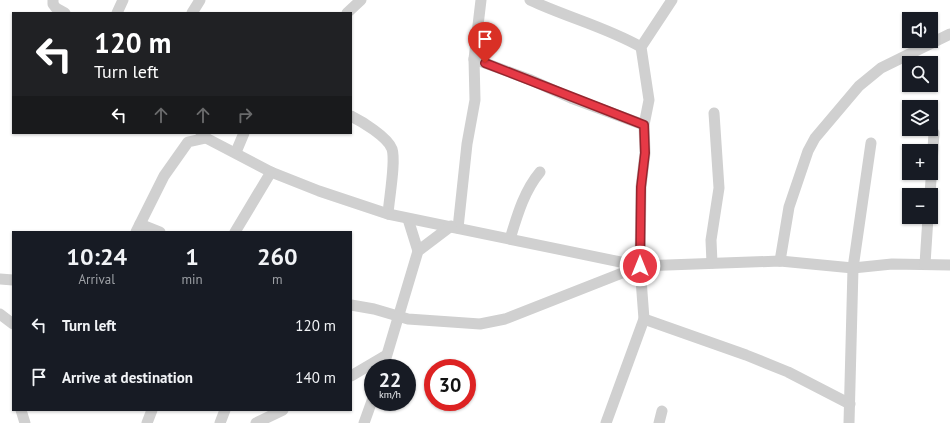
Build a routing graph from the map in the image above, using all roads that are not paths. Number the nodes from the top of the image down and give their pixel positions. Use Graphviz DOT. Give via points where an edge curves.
graph roads {
  1 [pos="53,0"];
  2 [pos="123,0"];
  3 [pos="200,0"];
  4 [pos="361,0"];
  5 [pos="481,0"];
  6 [pos="530,0"];
  7 [pos="672,0"];
  8 [pos="63,12"];
  9 [pos="117,12"];
  10 [pos="193,12"];
  11 [pos="348,12"];
  12 [pos="950,34"];
  13 [pos="641,47"];
  14 [pos="474,59"];
  15 [pos="714,114"];
  16 [pos="352,117"];
  17 [pos="644,125"];
  18 [pos="244,134"];
  19 [pos="204,135"];
  20 [pos="934,136"];
  21 [pos="190,137"];
  22 [pos="870,143"];
  23 [pos="236,152"];
  24 [pos="270,172"];
  25 [pos="540,172"];
  26 [pos="930,188"];
  27 [pos="388,214"];
  28 [pos="408,219"];
  29 [pos="928,224"];
  30 [pos="455,227"];
  31 [pos="138,228"];
  32 [pos="154,231"];
  33 [pos="236,231"];
  34 [pos="510,239"];
  35 [pos="418,251"];
  36 [pos="780,261"];
  37 [pos="712,263"];
  38 [pos="925,264"];
  39 [pos="950,265"];
  40 [pos="640,266"];
  41 [pos="853,268"];
  42 [pos="0,279"];
  43 [pos="12,280"];
  44 [pos="352,305"];
  45 [pos="0,314"];
  46 [pos="398,315"];
  47 [pos="644,319"];
  48 [pos="12,323"];
  49 [pos="385,356"];
  50 [pos="384,359"];
  51 [pos="352,375"];
  52 [pos="850,404"];
  53 [pos="22,411"];
  54 [pos="152,411"];
  55 [pos="225,411"];
  56 [pos="281,411"];
  57 [pos="368,411"];
  58 [pos="662,411"];
  59 [pos="25,423"];
  60 [pos="147,423"];
  61 [pos="220,423"];
  62 [pos="256,423"];
  63 [pos="364,423"];
  64 [pos="606,423"];
  65 [pos="659,423"];
  66 [pos="849,423"];
  1 -- 8 [label="street" via="56,8"];
  2 -- 9 [label="street"];
  3 -- 10 [label="street"];
  4 -- 11 [label="street"];
  5 -- 14 [label="street"];
  6 -- 13 [label="street" via="622,36"];
  7 -- 13 [label="street"];
  12 -- 36 [label="street" via="881,68 859,86 815,138 808,150 789,207"];
  13 -- 17 [label="street" via="649,100"];
  14 -- 17 [label="street"];
  14 -- 30 [label="street" via="475,100"];
  15 -- 37 [label="street" via="719,188 711,240"];
  16 -- 27 [label="street" via="392,148"];
  17 -- 40 [label="street"];
  18 -- 23 [label="street"];
  19 -- 21 [label="street"];
  19 -- 23 [label="street"];
  20 -- 26 [label="street"];
  21 -- 31 [label="street" via="164,176"];
  22 -- 41 [label="street"];
  23 -- 24 [label="street"];
  24 -- 27 [label="street"];
  24 -- 33 [label="street"];
  25 -- 34 [label="street" via="533,180 518,212"];
  27 -- 28 [label="street"];
  28 -- 30 [label="street"];
  28 -- 35 [label="street"];
  29 -- 38 [label="street"];
  30 -- 34 [label="street"];
  30 -- 35 [label="street"];
  31 -- 32 [label="street"];
  34 -- 40 [label="street"];
  35 -- 46 [label="street"];
  36 -- 37 [label="street"];
  36 -- 41 [label="street"];
  37 -- 40 [label="street"];
  38 -- 39 [label="street"];
  38 -- 41 [label="street"];
  40 -- 46 [label="street" via="505,319 480,324 440,322"];
  40 -- 47 [label="street"];
  41 -- 52 [label="street"];
  42 -- 43 [label="street"];
  44 -- 46 [label="street"];
  45 -- 48 [label="street"];
  46 -- 49 [label="street"];
  47 -- 52 [label="street" via="781,369"];
  47 -- 64 [label="street"];
  49 -- 50 [label="street"];
  49 -- 51 [label="street"];
  52 -- 66 [label="street"];
  53 -- 59 [label="street"];
  54 -- 60 [label="street"];
  55 -- 61 [label="street"];
  56 -- 62 [label="street"];
  57 -- 63 [label="street"];
  58 -- 65 [label="street"];
}
